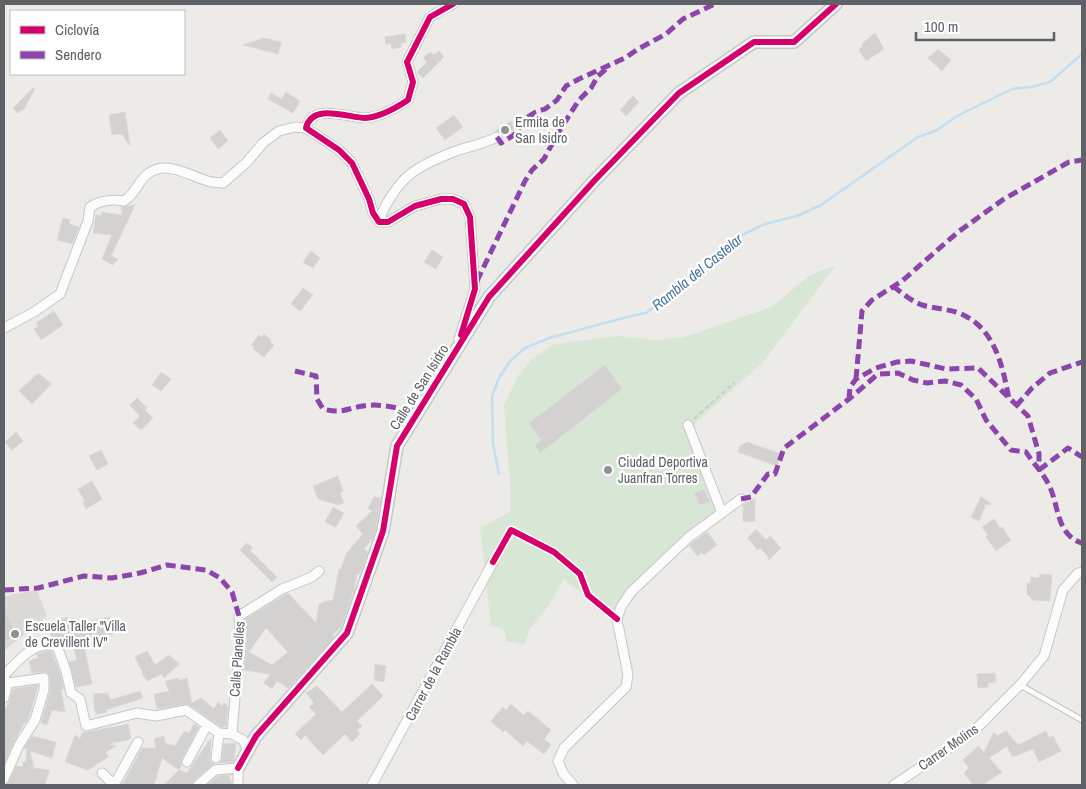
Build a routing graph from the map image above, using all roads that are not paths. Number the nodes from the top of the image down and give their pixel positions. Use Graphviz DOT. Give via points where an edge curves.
graph roads {
  1 [pos="454,4"];
  2 [pos="836,4"];
  3 [pos="306,128"];
  4 [pos="497,137"];
  5 [pos="379,222"];
  6 [pos="4,328"];
  7 [pos="455,354"];
  8 [pos="688,425"];
  9 [pos="741,499"];
  10 [pos="722,513"];
  11 [pos="493,562"];
  12 [pos="319,572"];
  13 [pos="1082,572"];
  14 [pos="5,679"];
  15 [pos="1020,685"];
  16 [pos="4,698"];
  17 [pos="1082,720"];
  18 [pos="207,724"];
  19 [pos="219,733"];
  20 [pos="232,734"];
  21 [pos="138,742"];
  22 [pos="249,751"];
  23 [pos="216,758"];
  24 [pos="187,762"];
  25 [pos="238,768"];
  26 [pos="102,772"];
  27 [pos="4,779"];
  28 [pos="114,785"];
  29 [pos="198,785"];
  30 [pos="238,785"];
  31 [pos="372,785"];
  32 [pos="573,785"];
  33 [pos="894,785"];
  1 -- 3 [label="street" via="430,17 407,62 413,82 408,100 398,107 365,118 324,113 312,118"];
  2 -- 7 [label="street, Calle de San Isidro" via="794,42 754,42 679,92 489,297"];
  3 -- 5 [label="street" via="352,163"];
  3 -- 6 [label="street" via="279,131 223,183 209,182 167,167 154,169 142,178 132,197 124,201 97,202 90,208 60,294"];
  4 -- 5 [label="street" via="456,151 407,177 381,212"];
  5 -- 7 [label="street" via="388,222 415,206 441,198 464,204 470,217 475,289"];
  7 -- 22 [label="street, Calle de San Isidro" via="397,446 383,531 347,633 256,736"];
  8 -- 10 [label="street"];
  9 -- 10 [label="street"];
  10 -- 32 [label="street" via="688,537 631,592 621,607 617,619 628,676 626,686 564,748 558,761"];
  11 -- 31 [label="street, Carrer de la Rambla"];
  12 -- 20 [label="street, Calle Planelles" via="282,589 238,616 241,649"];
  13 -- 15 [label="street, Carrer Molins" via="1063,590 1044,656"];
  14 -- 16 [label="street"];
  14 -- 18 [label="street" via="33,648 47,644 57,646 71,693 80,700 86,726 138,713 156,716 186,710"];
  14 -- 27 [label="street" via="44,678 44,690 36,720 19,745"];
  15 -- 17 [label="lane"];
  15 -- 33 [label="street, Carrer Molins" via="972,732"];
  18 -- 19 [label="street"];
  18 -- 24 [label="street"];
  19 -- 20 [label="street"];
  19 -- 23 [label="street"];
  20 -- 22 [label="street" via="243,740"];
  21 -- 28 [label="street"];
  22 -- 25 [label="street, Calle de San Isidro"];
  25 -- 29 [label="street" via="215,770"];
  25 -- 30 [label="street"];
  26 -- 28 [label="street"];
}
